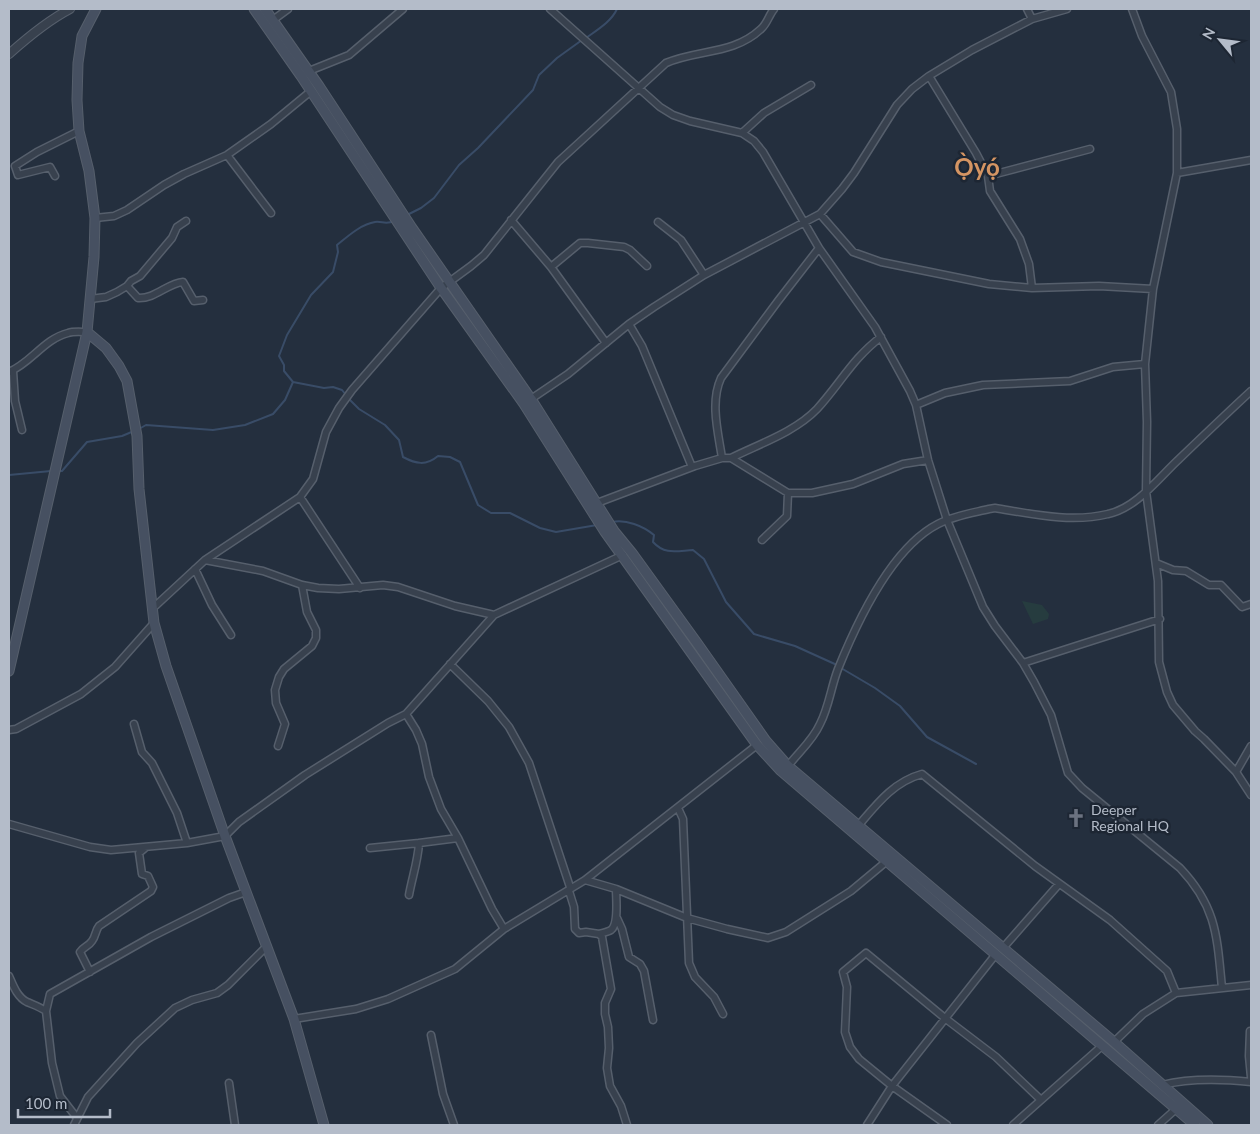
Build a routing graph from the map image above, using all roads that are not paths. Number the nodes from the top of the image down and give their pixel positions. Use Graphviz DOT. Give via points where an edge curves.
graph roads {
  1 [pos="70,9"];
  2 [pos="96,9"];
  3 [pos="254,9"];
  4 [pos="265,9"];
  5 [pos="288,9"];
  6 [pos="403,9"];
  7 [pos="550,9"];
  8 [pos="773,9"];
  9 [pos="1027,9"];
  10 [pos="1067,9"];
  11 [pos="1132,9"];
  12 [pos="1032,19"];
  13 [pos="273,20"];
  14 [pos="282,41"];
  15 [pos="9,54"];
  16 [pos="309,71"];
  17 [pos="929,76"];
  18 [pos="811,86"];
  19 [pos="638,89"];
  20 [pos="311,91"];
  21 [pos="79,131"];
  22 [pos="742,132"];
  23 [pos="1090,148"];
  24 [pos="226,155"];
  25 [pos="1251,160"];
  26 [pos="1177,173"];
  27 [pos="55,176"];
  28 [pos="988,176"];
  29 [pos="389,201"];
  30 [pos="270,213"];
  31 [pos="820,214"];
  32 [pos="94,218"];
  33 [pos="511,220"];
  34 [pos="186,221"];
  35 [pos="803,221"];
  36 [pos="658,222"];
  37 [pos="409,231"];
  38 [pos="819,248"];
  39 [pos="647,266"];
  40 [pos="551,267"];
  41 [pos="704,276"];
  42 [pos="450,281"];
  43 [pos="127,286"];
  44 [pos="441,288"];
  45 [pos="1032,288"];
  46 [pos="1153,289"];
  47 [pos="90,299"];
  48 [pos="203,300"];
  49 [pos="629,324"];
  50 [pos="87,332"];
  51 [pos="881,337"];
  52 [pos="606,342"];
  53 [pos="1145,364"];
  54 [pos="11,371"];
  55 [pos="1251,390"];
  56 [pos="531,399"];
  57 [pos="916,405"];
  58 [pos="22,430"];
  59 [pos="722,458"];
  60 [pos="730,458"];
  61 [pos="928,460"];
  62 [pos="692,467"];
  63 [pos="576,477"];
  64 [pos="1146,491"];
  65 [pos="788,493"];
  66 [pos="300,497"];
  67 [pos="597,503"];
  68 [pos="600,514"];
  69 [pos="947,520"];
  70 [pos="610,531"];
  71 [pos="762,540"];
  72 [pos="623,555"];
  73 [pos="205,560"];
  74 [pos="1156,563"];
  75 [pos="195,569"];
  76 [pos="302,585"];
  77 [pos="360,588"];
  78 [pos="1251,604"];
  79 [pos="152,609"];
  80 [pos="494,615"];
  81 [pos="1160,619"];
  82 [pos="154,624"];
  83 [pos="231,635"];
  84 [pos="12,640"];
  85 [pos="694,646"];
  86 [pos="1023,663"];
  87 [pos="450,664"];
  88 [pos="9,671"];
  89 [pos="406,714"];
  90 [pos="134,724"];
  91 [pos="9,730"];
  92 [pos="758,745"];
  93 [pos="278,746"];
  94 [pos="1251,746"];
  95 [pos="788,766"];
  96 [pos="1236,772"];
  97 [pos="1251,795"];
  98 [pos="678,808"];
  99 [pos="9,824"];
  100 [pos="858,826"];
  101 [pos="225,836"];
  102 [pos="458,838"];
  103 [pos="187,843"];
  104 [pos="419,843"];
  105 [pos="145,848"];
  106 [pos="370,848"];
  107 [pos="887,861"];
  108 [pos="584,880"];
  109 [pos="1059,884"];
  110 [pos="570,887"];
  111 [pos="616,889"];
  112 [pos="246,892"];
  113 [pos="409,895"];
  114 [pos="934,895"];
  115 [pos="616,917"];
  116 [pos="687,918"];
  117 [pos="504,929"];
  118 [pos="599,934"];
  119 [pos="267,946"];
  120 [pos="999,951"];
  121 [pos="90,972"];
  122 [pos="9,976"];
  123 [pos="1251,986"];
  124 [pos="1222,988"];
  125 [pos="1048,993"];
  126 [pos="1176,994"];
  127 [pos="46,1011"];
  128 [pos="723,1014"];
  129 [pos="294,1019"];
  130 [pos="946,1019"];
  131 [pos="653,1020"];
  132 [pos="1250,1030"];
  133 [pos="431,1035"];
  134 [pos="1114,1042"];
  135 [pos="1103,1045"];
  136 [pos="1251,1077"];
  137 [pos="1251,1082"];
  138 [pos="229,1083"];
  139 [pos="1162,1084"];
  140 [pos="892,1086"];
  141 [pos="1042,1100"];
  142 [pos="1176,1108"];
  143 [pos="75,1122"];
  144 [pos="235,1125"];
  145 [pos="324,1125"];
  146 [pos="454,1125"];
  147 [pos="627,1125"];
  148 [pos="867,1125"];
  149 [pos="948,1125"];
  150 [pos="1013,1125"];
  151 [pos="1158,1125"];
  152 [pos="1195,1125"];
  153 [pos="1208,1125"];
  1 -- 15 [label="street" via="32,33"];
  2 -- 21 [label="main road" via="82,36 78,63"];
  3 -- 14 [label="main road"];
  4 -- 13 [label="main road"];
  5 -- 13 [label="street"];
  6 -- 16 [label="street" via="349,54"];
  7 -- 19 [label="street"];
  8 -- 19 [label="street" via="763,28 746,41 666,63"];
  9 -- 12 [label="street"];
  10 -- 12 [label="street"];
  11 -- 26 [label="street" via="1171,92 1177,129"];
  12 -- 17 [label="street"];
  13 -- 14 [label="main road"];
  14 -- 16 [label="main road"];
  14 -- 20 [label="main road"];
  16 -- 29 [label="main road"];
  17 -- 28 [label="street"];
  17 -- 31 [label="street" via="897,105 848,181"];
  18 -- 22 [label="street" via="764,113"];
  19 -- 22 [label="street" via="673,114"];
  19 -- 33 [label="street" via="558,162"];
  20 -- 24 [label="street"];
  20 -- 29 [label="main road"];
  21 -- 27 [label="street" via="16,166 18,175 50,167"];
  21 -- 32 [label="main road" via="89,171"];
  22 -- 35 [label="street" via="763,152"];
  23 -- 28 [label="street"];
  24 -- 30 [label="street"];
  24 -- 32 [label="street" via="164,185 127,210 114,216"];
  25 -- 26 [label="street"];
  26 -- 46 [label="street"];
  28 -- 45 [label="street" via="990,191 1020,238 1029,264"];
  29 -- 37 [label="main road"];
  31 -- 35 [label="street"];
  31 -- 45 [label="street" via="846,246 862,256 989,284"];
  32 -- 47 [label="main road"];
  33 -- 40 [label="street"];
  33 -- 42 [label="street" via="472,266"];
  34 -- 43 [label="street" via="177,227 172,238 140,276"];
  35 -- 38 [label="street"];
  35 -- 41 [label="street"];
  36 -- 41 [label="street" via="682,240"];
  37 -- 42 [label="main road"];
  37 -- 44 [label="main road"];
  38 -- 51 [label="street"];
  38 -- 59 [label="street" via="721,378 715,404"];
  39 -- 40 [label="street" via="624,247 580,243"];
  40 -- 52 [label="street"];
  41 -- 49 [label="street"];
  42 -- 44 [label="street"];
  42 -- 56 [label="main road"];
  43 -- 47 [label="street" via="106,297"];
  43 -- 48 [label="street" via="138,298 143,298 183,282 194,301"];
  44 -- 63 [label="main road"];
  44 -- 66 [label="street" via="339,408 326,432 313,479"];
  45 -- 46 [label="street" via="1099,286"];
  46 -- 53 [label="street"];
  47 -- 50 [label="main road"];
  49 -- 52 [label="street"];
  49 -- 62 [label="street" via="642,346"];
  50 -- 54 [label="street" via="54,338 26,363"];
  50 -- 79 [label="main road" via="106,348 127,381 135,417"];
  50 -- 84 [label="main road"];
  51 -- 57 [label="street"];
  51 -- 60 [label="street" via="866,349 809,416"];
  52 -- 56 [label="street"];
  53 -- 57 [label="street" via="1113,367 1070,381 982,385 945,393"];
  53 -- 64 [label="street"];
  54 -- 58 [label="street"];
  55 -- 64 [label="street"];
  56 -- 63 [label="main road"];
  57 -- 61 [label="street"];
  59 -- 60 [label="street"];
  59 -- 62 [label="street"];
  60 -- 65 [label="street"];
  61 -- 65 [label="street" via="903,464 853,484 812,493"];
  61 -- 69 [label="street"];
  62 -- 67 [label="street"];
  63 -- 67 [label="main road"];
  63 -- 68 [label="main road"];
  64 -- 69 [label="street" via="1120,510 1099,516 1060,518 995,508"];
  64 -- 74 [label="street"];
  65 -- 71 [label="street" via="787,516"];
  66 -- 73 [label="street"];
  66 -- 77 [label="street"];
  67 -- 68 [label="main road"];
  68 -- 70 [label="main road"];
  69 -- 86 [label="street" via="983,607"];
  69 -- 95 [label="street" via="912,542 891,567 837,670 822,722"];
  70 -- 72 [label="main road"];
  70 -- 85 [label="main road" via="632,553"];
  72 -- 80 [label="street"];
  72 -- 85 [label="main road"];
  73 -- 75 [label="street"];
  73 -- 76 [label="street" via="264,571"];
  74 -- 78 [label="street" via="1221,586 1242,607"];
  74 -- 81 [label="street"];
  75 -- 79 [label="street"];
  75 -- 83 [label="street"];
  76 -- 77 [label="street"];
  76 -- 93 [label="street" via="316,638 312,646 279,677 276,703 285,724"];
  77 -- 80 [label="street" via="398,587"];
  79 -- 82 [label="main road"];
  80 -- 87 [label="street"];
  81 -- 86 [label="street"];
  81 -- 96 [label="street" via="1159,662 1173,705"];
  82 -- 91 [label="street" via="115,667 81,694"];
  82 -- 101 [label="main road"];
  84 -- 88 [label="main road"];
  85 -- 92 [label="main road"];
  85 -- 95 [label="main road"];
  86 -- 124 [label="street" via="1051,715 1068,773 1180,868 1200,892 1215,924"];
  87 -- 89 [label="street"];
  87 -- 110 [label="street" via="509,727 529,763"];
  89 -- 101 [label="street" via="305,775 239,822"];
  89 -- 102 [label="street" via="422,744 441,809"];
  90 -- 103 [label="street" via="142,752 152,763 177,813"];
  92 -- 98 [label="street"];
  92 -- 107 [label="main road" via="780,770"];
  94 -- 96 [label="street"];
  95 -- 100 [label="main road"];
  96 -- 97 [label="street"];
  98 -- 108 [label="street"];
  98 -- 116 [label="street" via="683,819"];
  99 -- 105 [label="street" via="90,847 111,850"];
  100 -- 109 [label="street" via="889,791 922,774"];
  100 -- 114 [label="main road"];
  101 -- 103 [label="street"];
  101 -- 112 [label="main road"];
  102 -- 104 [label="street"];
  102 -- 117 [label="street"];
  103 -- 105 [label="street"];
  104 -- 106 [label="street"];
  104 -- 113 [label="street"];
  105 -- 121 [label="street" via="139,853 142,874 148,876 153,887 99,926 92,942 82,948 80,952"];
  107 -- 114 [label="main road"];
  107 -- 116 [label="street" via="843,896 786,932 768,938"];
  108 -- 110 [label="street"];
  108 -- 111 [label="street"];
  109 -- 120 [label="street"];
  109 -- 126 [label="street" via="1110,920 1160,965 1169,974"];
  110 -- 117 [label="street"];
  110 -- 118 [label="street" via="576,929 579,933"];
  111 -- 115 [label="street"];
  111 -- 116 [label="street"];
  112 -- 119 [label="main road"];
  112 -- 121 [label="street" via="151,937"];
  114 -- 120 [label="main road"];
  115 -- 118 [label="street" via="612,930"];
  115 -- 131 [label="street" via="629,957 644,971"];
  116 -- 128 [label="street" via="689,963 695,977 714,997"];
  117 -- 129 [label="street" via="455,969 419,986 356,1008"];
  118 -- 147 [label="street" via="611,989 605,1008 609,1048 607,1068 610,1086"];
  119 -- 129 [label="main road"];
  119 -- 143 [label="street" via="228,986 175,1008 137,1043 88,1097"];
  120 -- 125 [label="main road"];
  120 -- 130 [label="street"];
  121 -- 127 [label="street" via="50,994"];
  122 -- 127 [label="street" via="17,993 26,1002"];
  123 -- 124 [label="street"];
  124 -- 126 [label="street"];
  125 -- 134 [label="main road"];
  125 -- 135 [label="main road"];
  126 -- 134 [label="street" via="1143,1014"];
  127 -- 143 [label="street" via="60,1096"];
  129 -- 145 [label="main road"];
  130 -- 140 [label="street"];
  130 -- 140 [label="street" via="866,953 843,972 847,988 845,1032 850,1047 859,1059"];
  130 -- 141 [label="street" via="996,1057"];
  132 -- 136 [label="street"];
  133 -- 146 [label="street" via="443,1094"];
  134 -- 139 [label="main road"];
  135 -- 141 [label="street"];
  135 -- 142 [label="main road"];
  137 -- 139 [label="street"];
  138 -- 144 [label="street"];
  139 -- 153 [label="main road"];
  140 -- 148 [label="street"];
  140 -- 149 [label="street"];
  141 -- 150 [label="street"];
  142 -- 151 [label="street"];
  142 -- 152 [label="main road"];
}
